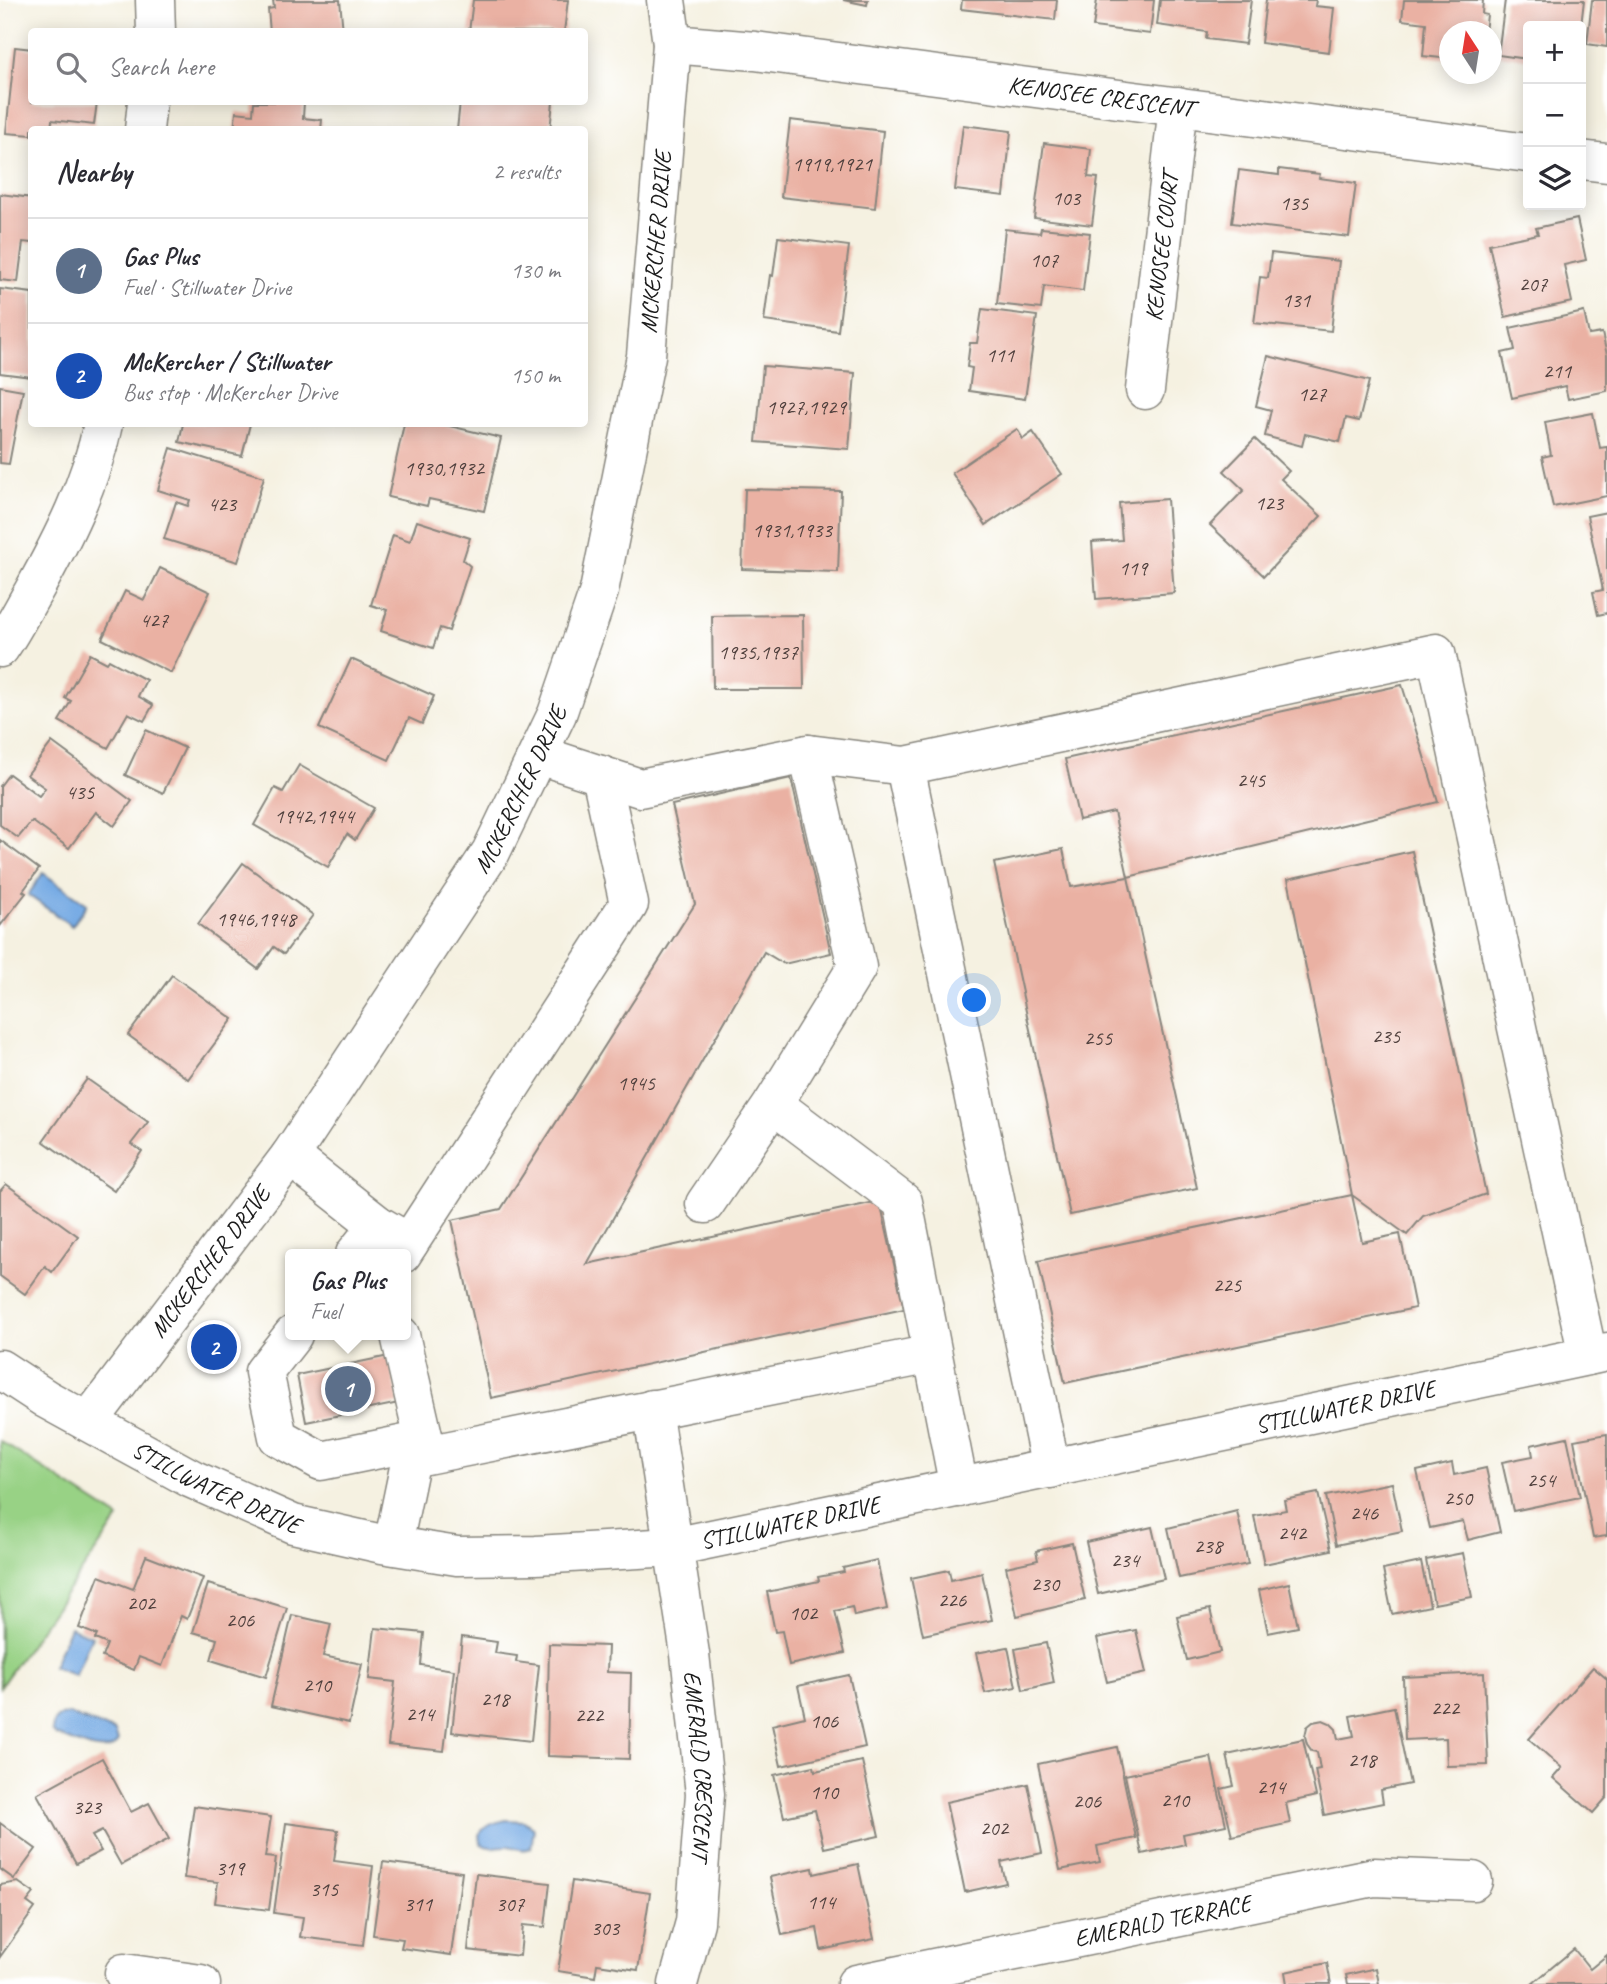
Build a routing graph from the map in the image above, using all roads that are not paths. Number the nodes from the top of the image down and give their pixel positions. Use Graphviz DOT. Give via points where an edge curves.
graph roads {
  1 [pos="155,0"];
  2 [pos="666,0"];
  3 [pos="693,0"];
  4 [pos="156,28"];
  5 [pos="672,44"];
  6 [pos="147,105"];
  7 [pos="1178,106"];
  8 [pos="144,126"];
  9 [pos="1523,152"];
  10 [pos="1586,161"];
  11 [pos="1607,163"];
  12 [pos="1145,390"];
  13 [pos="102,427"];
  14 [pos="0,648"];
  15 [pos="808,754"];
  16 [pos="539,755"];
  17 [pos="905,766"];
  18 [pos="601,775"];
  19 [pos="773,1104"];
  20 [pos="290,1156"];
  21 [pos="705,1204"];
  22 [pos="386,1244"];
  23 [pos="289,1340"];
  24 [pos="401,1340"];
  25 [pos="932,1354"];
  26 [pos="1598,1354"];
  27 [pos="0,1369"];
  28 [pos="652,1409"];
  29 [pos="89,1421"];
  30 [pos="417,1449"];
  31 [pos="1051,1469"];
  32 [pos="959,1488"];
  33 [pos="393,1545"];
  34 [pos="673,1547"];
  35 [pos="1473,1881"];
  36 [pos="124,1973"];
  37 [pos="201,1984"];
  38 [pos="678,1984"];
  39 [pos="856,1984"];
  1 -- 4 [label="street"];
  2 -- 5 [label="street, MCKERCHER DRIVE"];
  3 -- 5 [label="street, MCKERCHER DRIVE"];
  5 -- 7 [label="street, KENOSEE CRESCENT"];
  5 -- 16 [label="street, MCKERCHER DRIVE" via="646,356 599,591"];
  6 -- 8 [label="street"];
  7 -- 9 [label="street, KENOSEE CRESCENT"];
  7 -- 12 [label="street, KENOSEE COURT"];
  10 -- 11 [label="street"];
  13 -- 14 [label="street" via="57,549"];
  15 -- 17 [label="street"];
  15 -- 18 [label="street" via="639,788"];
  15 -- 19 [label="street" via="857,967"];
  16 -- 18 [label="street"];
  16 -- 20 [label="street, MCKERCHER DRIVE" via="491,852"];
  17 -- 26 [label="street" via="1436,653"];
  17 -- 31 [label="street"];
  18 -- 22 [label="street" via="629,904"];
  19 -- 21 [label="street"];
  19 -- 25 [label="street" via="903,1202"];
  20 -- 22 [label="street"];
  20 -- 29 [label="street, MCKERCHER DRIVE"];
  23 -- 30 [label="street" via="264,1372 278,1437 321,1461"];
  24 -- 30 [label="street"];
  25 -- 28 [label="street"];
  25 -- 32 [label="street"];
  26 -- 31 [label="street, STILLWATER DRIVE"];
  27 -- 29 [label="street, STILLWATER DRIVE"];
  28 -- 30 [label="street"];
  28 -- 34 [label="street, EMERALD CRESCENT"];
  29 -- 33 [label="street, STILLWATER DRIVE" via="192,1479 293,1524"];
  30 -- 33 [label="street"];
  31 -- 32 [label="street, STILLWATER DRIVE"];
  32 -- 34 [label="street, STILLWATER DRIVE"];
  33 -- 34 [label="street, STILLWATER DRIVE" via="457,1556"];
  34 -- 38 [label="street, EMERALD CRESCENT" via="705,1794 695,1922"];
  35 -- 39 [label="street, EMERALD TERRACE" via="1374,1877"];
  36 -- 37 [label="street"];
}
